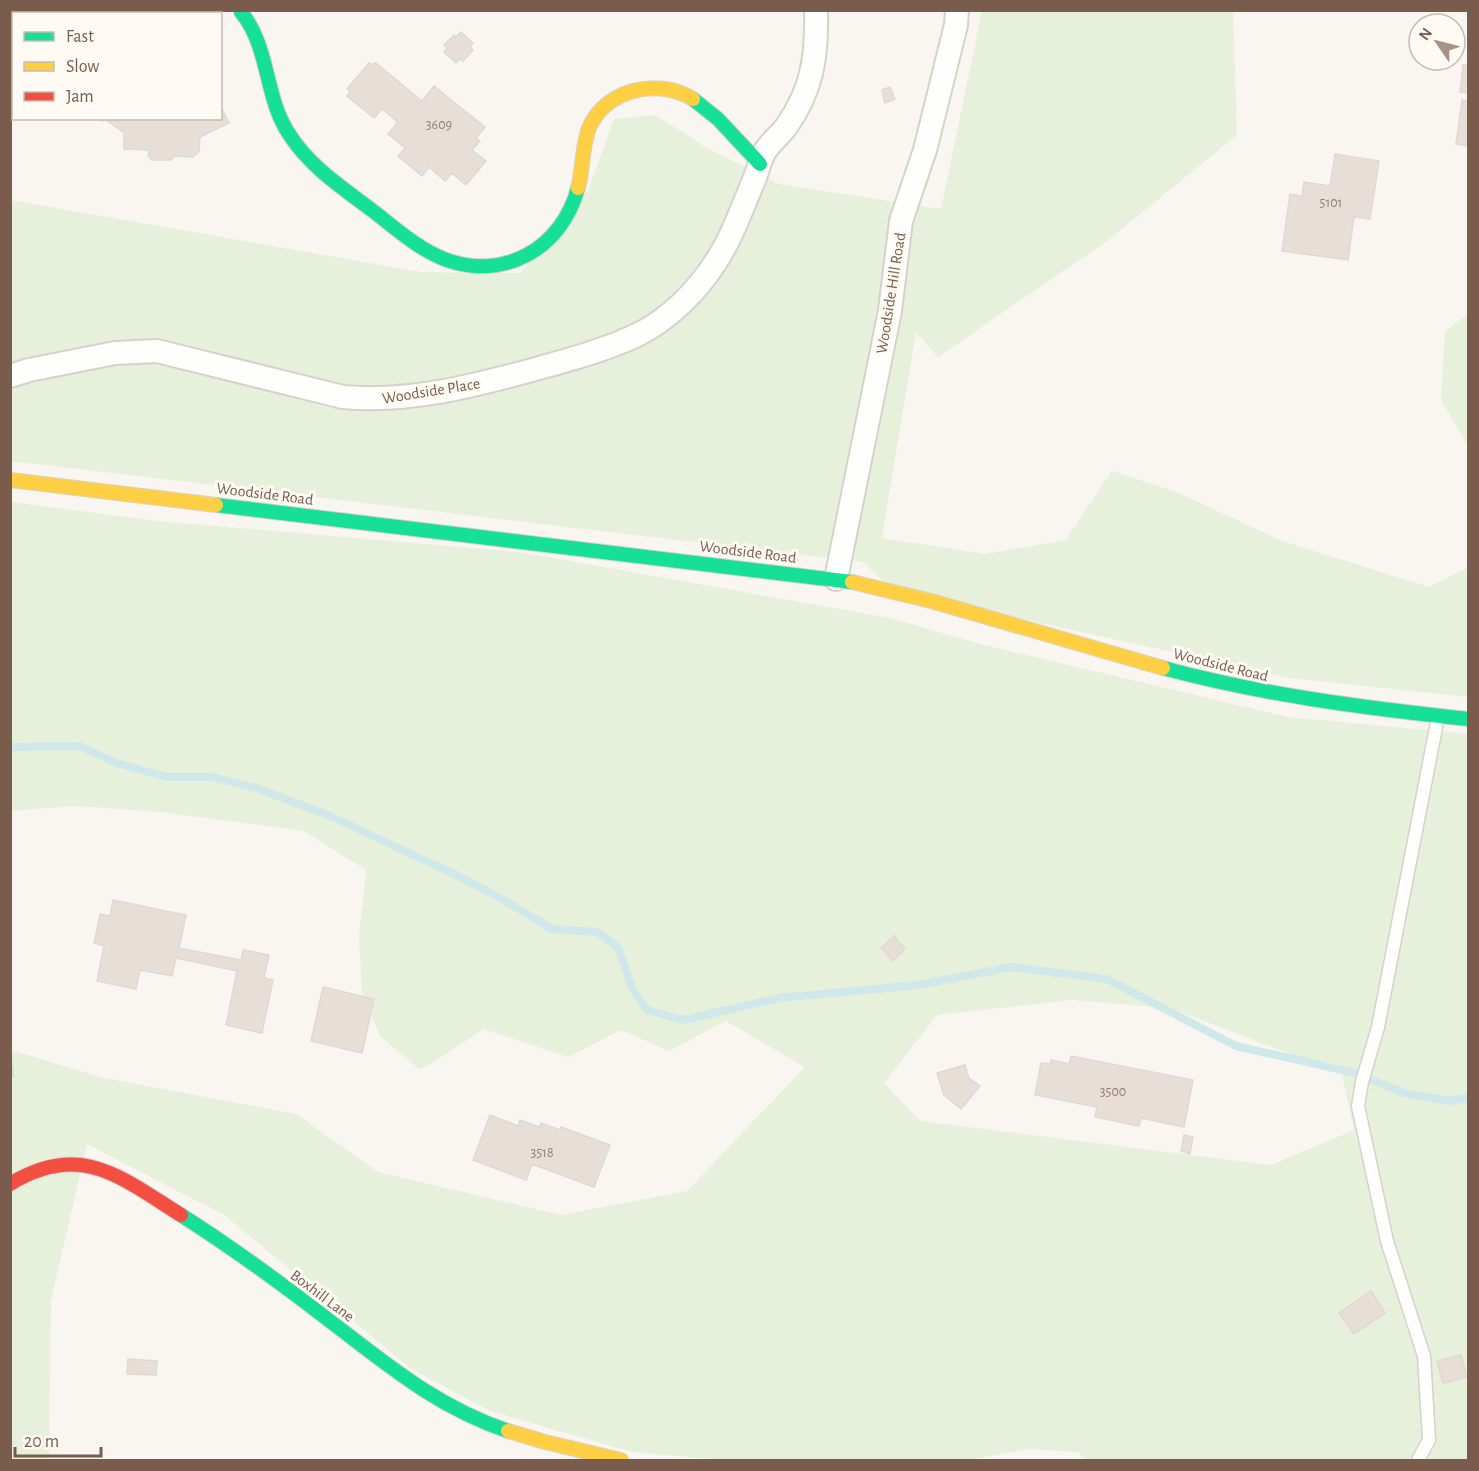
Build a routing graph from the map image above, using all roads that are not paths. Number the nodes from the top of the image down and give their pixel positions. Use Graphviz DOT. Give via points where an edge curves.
graph roads {
  1 [pos="816,10"];
  2 [pos="957,10"];
  3 [pos="239,11"];
  4 [pos="760,164"];
  5 [pos="10,376"];
  6 [pos="10,480"];
  7 [pos="836,579"];
  8 [pos="1438,716"];
  9 [pos="1468,719"];
  10 [pos="10,1184"];
  11 [pos="621,1461"];
  12 [pos="1418,1461"];
  1 -- 4 [label="street, Woodside Place" via="813,72 805,98 765,151"];
  2 -- 7 [label="street, Woodside Hill Road" via="925,150 901,221 890,311"];
  3 -- 4 [label="street" via="255,31 277,111 294,143 315,166 418,245 443,259 471,266 499,265 524,257 546,243 565,222 576,198 589,130 616,98 635,90 678,90 699,101"];
  4 -- 5 [label="street, Woodside Place" via="737,221 716,263 701,282 661,320 588,354 464,388 370,399 343,397 157,351 115,353"];
  6 -- 7 [label="street, Woodside Road"];
  7 -- 8 [label="street, Woodside Road" via="892,590 1212,681 1301,699"];
  8 -- 9 [label="street, Woodside Road"];
  8 -- 12 [label="lane" via="1358,1106 1387,1241 1424,1356 1429,1440"];
  10 -- 11 [label="street, Boxhill Lane" via="47,1166 71,1163 112,1175 175,1211 278,1282 424,1392 481,1422"];
}
